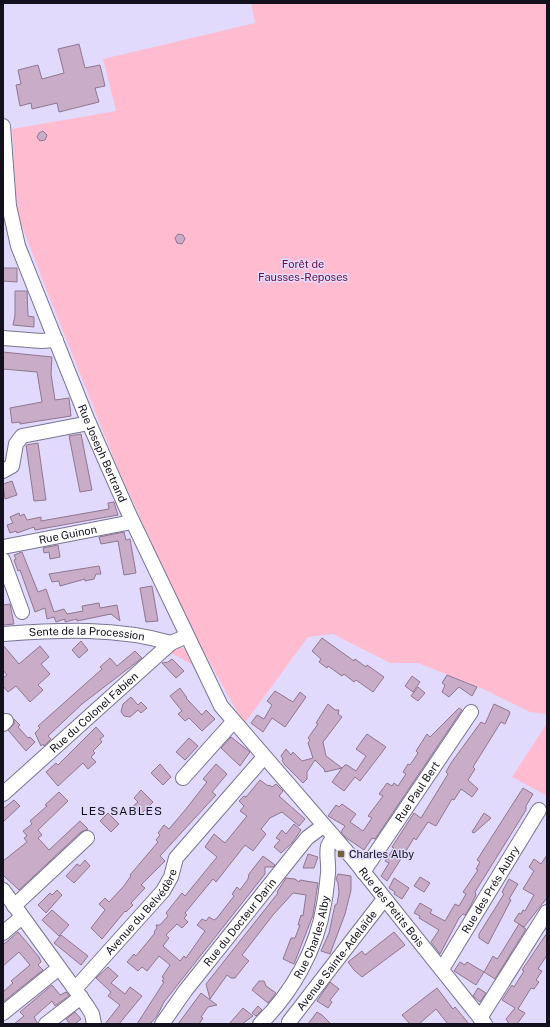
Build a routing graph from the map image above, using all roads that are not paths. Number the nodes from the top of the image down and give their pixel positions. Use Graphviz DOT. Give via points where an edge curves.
graph roads {
  1 [pos="3,126"];
  2 [pos="6,207"];
  3 [pos="3,338"];
  4 [pos="56,340"];
  5 [pos="89,423"];
  6 [pos="3,471"];
  7 [pos="132,522"];
  8 [pos="3,547"];
  9 [pos="3,560"];
  10 [pos="22,612"];
  11 [pos="3,634"];
  12 [pos="187,636"];
  13 [pos="171,643"];
  14 [pos="471,712"];
  15 [pos="233,722"];
  16 [pos="264,757"];
  17 [pos="183,778"];
  18 [pos="3,794"];
  19 [pos="539,810"];
  20 [pos="323,826"];
  21 [pos="87,838"];
  22 [pos="333,838"];
  23 [pos="363,872"];
  24 [pos="3,890"];
  25 [pos="384,899"];
  26 [pos="18,911"];
  27 [pos="547,912"];
  28 [pos="3,933"];
  29 [pos="59,968"];
  30 [pos="442,969"];
  31 [pos="75,989"];
  32 [pos="276,1008"];
  33 [pos="3,1013"];
  34 [pos="483,1021"];
  35 [pos="290,1023"];
  36 [pos="46,1024"];
  37 [pos="94,1024"];
  38 [pos="162,1024"];
  39 [pos="260,1024"];
  1 -- 2 [label="street, Rue Joseph Bertrand"];
  2 -- 4 [label="street, Rue Joseph Bertrand"];
  3 -- 4 [label="street"];
  4 -- 5 [label="street, Rue Joseph Bertrand"];
  5 -- 6 [label="street" via="22,436 16,444 12,466"];
  5 -- 7 [label="street, Rue Joseph Bertrand"];
  7 -- 8 [label="street, Rue Guinon"];
  7 -- 12 [label="street, Rue Joseph Bertrand"];
  9 -- 10 [label="street"];
  11 -- 13 [label="street, Sente de la Procession" via="80,631 121,633"];
  12 -- 13 [label="street, Rue du Colonel Fabien"];
  12 -- 15 [label="street, Rue Joseph Bertrand" via="221,706"];
  13 -- 18 [label="street, Rue du Colonel Fabien"];
  14 -- 23 [label="street, Rue Paul Bert"];
  15 -- 16 [label="street, Rue Joseph Bertrand"];
  15 -- 17 [label="street"];
  16 -- 20 [label="street, Rue des Petits Bois"];
  16 -- 31 [label="street, Avenue du Belvédère" via="176,858 171,877 163,891"];
  19 -- 30 [label="street, Rue des Prés Aubry"];
  20 -- 22 [label="street, Rue des Petits Bois"];
  20 -- 38 [label="street, Rue du Docteur Darin" via="307,838 185,991"];
  21 -- 26 [label="street"];
  22 -- 23 [label="street, Rue des Petits Bois"];
  22 -- 32 [label="street, Rue Charles Alby" via="328,845 324,905 316,934 297,976"];
  23 -- 25 [label="street, Rue des Petits Bois"];
  24 -- 26 [label="street"];
  25 -- 30 [label="street, Rue des Petits Bois"];
  25 -- 35 [label="street, Avenue Sainte-Adelaïde"];
  26 -- 28 [label="street"];
  26 -- 29 [label="street"];
  27 -- 34 [label="street"];
  29 -- 31 [label="street"];
  29 -- 33 [label="street"];
  30 -- 34 [label="street, Rue des Petits Bois"];
  31 -- 36 [label="street, Avenue du Belvédère"];
  31 -- 37 [label="street" via="92,1014"];
  32 -- 35 [label="street"];
  32 -- 39 [label="street, Rue Charles Alby"];
}
